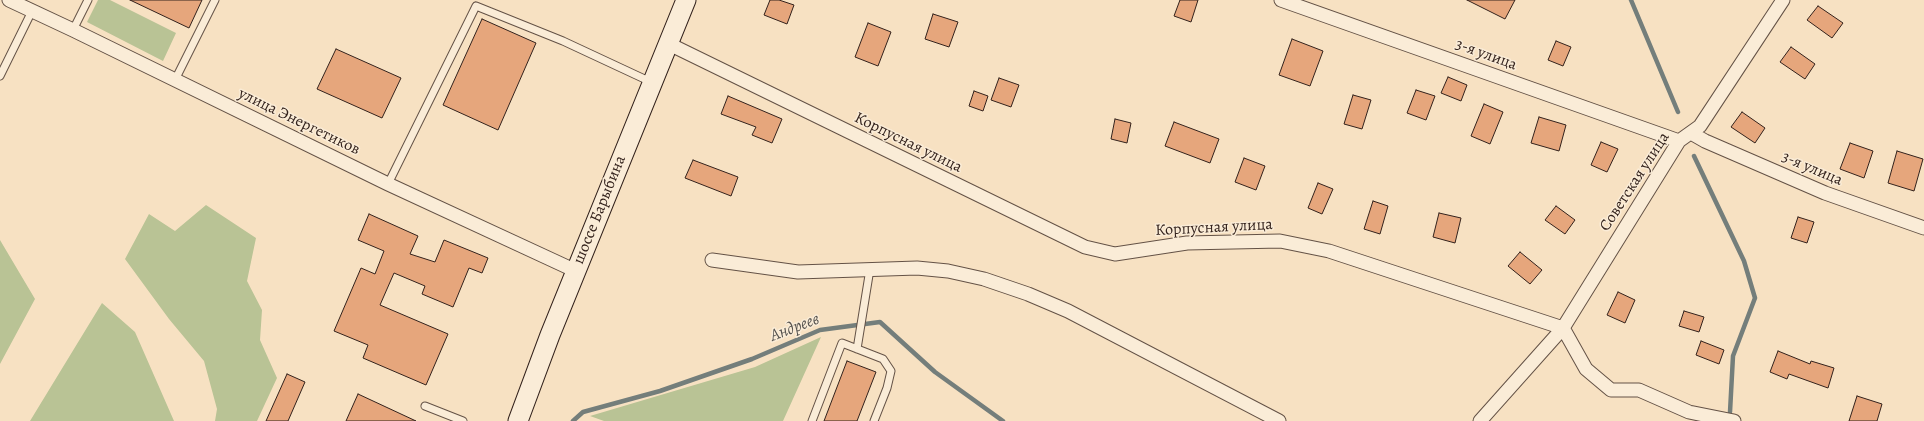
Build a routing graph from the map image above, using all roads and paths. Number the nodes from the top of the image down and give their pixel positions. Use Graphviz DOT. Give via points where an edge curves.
graph roads {
  1 [pos="9,0"];
  2 [pos="88,0"];
  3 [pos="215,0"];
  4 [pos="686,0"];
  5 [pos="1281,0"];
  6 [pos="1783,0"];
  7 [pos="32,11"];
  8 [pos="74,30"];
  9 [pos="669,44"];
  10 [pos="0,76"];
  11 [pos="176,80"];
  12 [pos="652,82"];
  13 [pos="1691,133"];
  14 [pos="1679,141"];
  15 [pos="388,184"];
  16 [pos="1924,228"];
  17 [pos="712,260"];
  18 [pos="870,269"];
  19 [pos="576,271"];
  20 [pos="1563,328"];
  21 [pos="857,349"];
  22 [pos="425,406"];
  23 [pos="463,421"];
  24 [pos="518,421"];
  25 [pos="812,421"];
  26 [pos="874,421"];
  27 [pos="1279,421"];
  28 [pos="1480,421"];
  29 [pos="1734,421"];
  1 -- 7 [label="street, улица Энергетиков"];
  2 -- 8 [label="lane"];
  3 -- 11 [label="lane"];
  4 -- 9 [label="main road, шоссе Барыбина"];
  5 -- 14 [label="street, 3-я улица"];
  6 -- 13 [label="street, Советская улица" via="1700,126"];
  7 -- 8 [label="street, улица Энергетиков"];
  7 -- 10 [label="lane"];
  8 -- 11 [label="street, улица Энергетиков"];
  9 -- 12 [label="main road, шоссе Барыбина"];
  9 -- 20 [label="street, Корпусная улица" via="1086,248 1115,254 1187,243 1280,241 1329,251"];
  11 -- 15 [label="street, улица Энергетиков"];
  12 -- 15 [label="lane" via="563,41 476,6"];
  12 -- 19 [label="main road, шоссе Барыбина"];
  13 -- 14 [label="street, Советская улица"];
  13 -- 16 [label="street, 3-я улица" via="1825,194"];
  14 -- 20 [label="street, Советская улица"];
  15 -- 19 [label="street, улица Энергетиков"];
  17 -- 18 [label="street" via="798,272"];
  18 -- 21 [label="lane"];
  18 -- 27 [label="street" via="917,268 948,271 984,279 1028,294 1144,349"];
  19 -- 24 [label="main road, шоссе Барыбина"];
  20 -- 28 [label="street, Советская улица"];
  20 -- 29 [label="street" via="1586,370 1611,390 1639,390 1689,412"];
  21 -- 25 [label="lane" via="842,343"];
  21 -- 26 [label="lane" via="883,359 891,371"];
  22 -- 23 [label="lane"];
}
